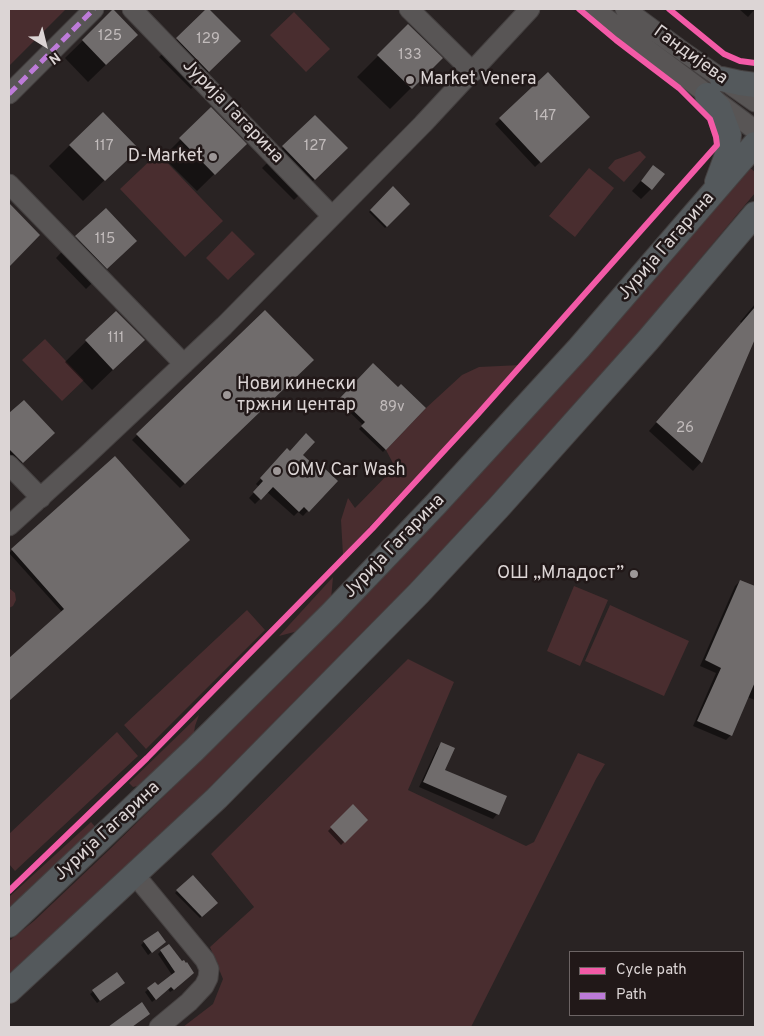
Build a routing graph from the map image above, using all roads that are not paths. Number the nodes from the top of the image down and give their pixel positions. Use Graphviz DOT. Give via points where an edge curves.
graph roads {
  1 [pos="94,9"];
  2 [pos="132,9"];
  3 [pos="409,9"];
  4 [pos="530,9"];
  5 [pos="594,9"];
  6 [pos="625,9"];
  7 [pos="473,72"];
  8 [pos="755,84"];
  9 [pos="714,87"];
  10 [pos="9,94"];
  11 [pos="755,102"];
  12 [pos="755,130"];
  13 [pos="755,144"];
  14 [pos="9,184"];
  15 [pos="713,194"];
  16 [pos="755,214"];
  17 [pos="332,216"];
  18 [pos="755,225"];
  19 [pos="734,239"];
  20 [pos="184,364"];
  21 [pos="9,465"];
  22 [pos="41,498"];
  23 [pos="9,526"];
  24 [pos="135,875"];
  25 [pos="9,925"];
  26 [pos="9,991"];
  27 [pos="159,1027"];
  1 -- 10 [label="street"];
  2 -- 17 [label="street, Јурија Гагарина"];
  3 -- 7 [label="street"];
  4 -- 7 [label="street"];
  5 -- 9 [label="street, Гандијева"];
  6 -- 9 [label="street, Гандијева"];
  7 -- 17 [label="street"];
  8 -- 9 [label="main road"];
  9 -- 11 [label="street, Гандијева"];
  9 -- 12 [label="street, Гандијева"];
  9 -- 15 [label="main road" via="729,136 727,155"];
  13 -- 15 [label="main road, Јурија Гагарина"];
  14 -- 20 [label="street"];
  15 -- 25 [label="main road, Јурија Гагарина" via="521,412 331,614 163,780"];
  16 -- 19 [label="main road"];
  17 -- 20 [label="street"];
  18 -- 19 [label="main road"];
  19 -- 24 [label="main road" via="622,369 419,593 285,730"];
  20 -- 22 [label="street"];
  21 -- 22 [label="street"];
  22 -- 23 [label="street"];
  24 -- 26 [label="main road"];
  24 -- 27 [label="street" via="209,969 204,986"];
}
